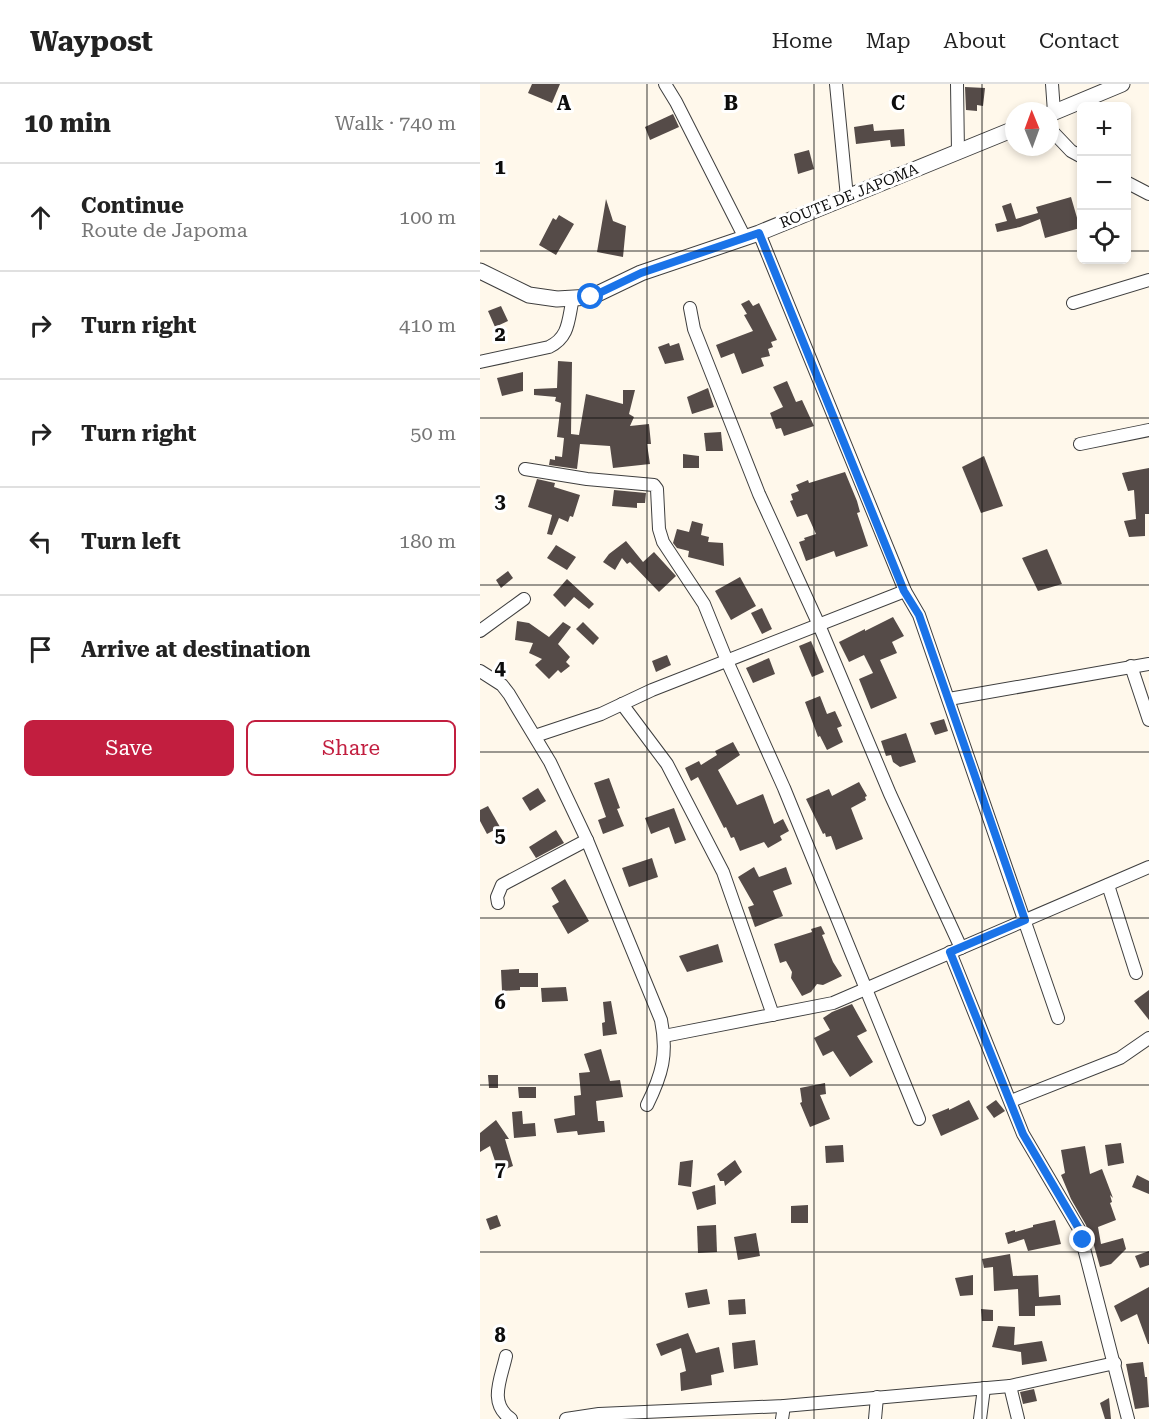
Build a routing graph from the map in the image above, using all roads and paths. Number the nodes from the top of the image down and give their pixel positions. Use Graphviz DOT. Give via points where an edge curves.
graph roads {
  1 [pos="665,84"];
  2 [pos="836,84"];
  3 [pos="957,84"];
  4 [pos="1052,84"];
  5 [pos="1122,84"];
  6 [pos="1052,102"];
  7 [pos="1059,110"];
  8 [pos="1005,133"];
  9 [pos="1059,138"];
  10 [pos="958,152"];
  11 [pos="1080,156"];
  12 [pos="1131,185"];
  13 [pos="1149,194"];
  14 [pos="847,197"];
  15 [pos="752,236"];
  16 [pos="480,271"];
  17 [pos="1149,280"];
  18 [pos="573,298"];
  19 [pos="1073,303"];
  20 [pos="690,308"];
  21 [pos="480,362"];
  22 [pos="1149,430"];
  23 [pos="1080,444"];
  24 [pos="525,469"];
  25 [pos="904,591"];
  26 [pos="524,599"];
  27 [pos="819,625"];
  28 [pos="480,631"];
  29 [pos="727,661"];
  30 [pos="1149,664"];
  31 [pos="1131,666"];
  32 [pos="480,671"];
  33 [pos="949,699"];
  34 [pos="622,704"];
  35 [pos="1149,720"];
  36 [pos="535,736"];
  37 [pos="587,840"];
  38 [pos="1149,867"];
  39 [pos="1108,885"];
  40 [pos="498,903"];
  41 [pos="1025,920"];
  42 [pos="956,950"];
  43 [pos="1136,973"];
  44 [pos="865,989"];
  45 [pos="773,1015"];
  46 [pos="1058,1018"];
  47 [pos="664,1036"];
  48 [pos="1149,1038"];
  49 [pos="1011,1101"];
  50 [pos="647,1105"];
  51 [pos="919,1119"];
  52 [pos="506,1356"];
  53 [pos="1115,1363"];
  54 [pos="1010,1386"];
  55 [pos="984,1388"];
  56 [pos="878,1397"];
  57 [pos="784,1406"];
  58 [pos="671,1415"];
  59 [pos="511,1419"];
  60 [pos="566,1419"];
  61 [pos="782,1419"];
  62 [pos="875,1419"];
  63 [pos="980,1419"];
  64 [pos="1018,1419"];
  65 [pos="1128,1419"];
  1 -- 15 [label="street"];
  2 -- 14 [label="street"];
  3 -- 10 [label="street"];
  4 -- 6 [label="street"];
  5 -- 7 [label="street"];
  8 -- 10 [label="street, ROUTE DE JAPOMA"];
  9 -- 11 [label="street"];
  10 -- 14 [label="street, ROUTE DE JAPOMA"];
  12 -- 13 [label="street"];
  14 -- 15 [label="street, ROUTE DE JAPOMA"];
  15 -- 18 [label="street, ROUTE DE JAPOMA" via="641,273 591,297"];
  15 -- 25 [label="street"];
  16 -- 18 [label="street, ROUTE DE JAPOMA" via="529,295"];
  17 -- 19 [label="street"];
  18 -- 21 [label="street" via="564,338 558,343"];
  20 -- 27 [label="street" via="694,329 759,494"];
  22 -- 23 [label="street"];
  24 -- 29 [label="street" via="587,480 654,485 663,542 704,604"];
  25 -- 27 [label="street"];
  25 -- 33 [label="street" via="919,615"];
  26 -- 28 [label="street"];
  27 -- 29 [label="street"];
  27 -- 42 [label="street"];
  29 -- 34 [label="street"];
  29 -- 44 [label="street" via="784,788"];
  30 -- 31 [label="street"];
  31 -- 33 [label="street"];
  31 -- 35 [label="street"];
  32 -- 36 [label="street" via="502,685"];
  33 -- 41 [label="street"];
  34 -- 36 [label="street"];
  34 -- 45 [label="street" via="667,764 723,872"];
  36 -- 37 [label="street"];
  37 -- 40 [label="street" via="502,885"];
  37 -- 47 [label="street"];
  38 -- 39 [label="street"];
  39 -- 41 [label="street"];
  39 -- 43 [label="street"];
  41 -- 42 [label="street"];
  41 -- 46 [label="street"];
  42 -- 44 [label="street"];
  42 -- 49 [label="street"];
  44 -- 45 [label="street" via="833,1003"];
  44 -- 51 [label="street"];
  45 -- 47 [label="street"];
  47 -- 50 [label="street" via="664,1062"];
  48 -- 49 [label="street" via="1120,1058"];
  49 -- 53 [label="street" via="1023,1134 1079,1229"];
  52 -- 59 [label="street" via="497,1402 500,1411"];
  53 -- 54 [label="street"];
  53 -- 65 [label="street"];
  54 -- 55 [label="street"];
  54 -- 64 [label="street"];
  55 -- 56 [label="street"];
  55 -- 63 [label="street"];
  56 -- 57 [label="street"];
  56 -- 62 [label="street"];
  57 -- 58 [label="street"];
  57 -- 61 [label="street"];
  58 -- 60 [label="street" via="599,1414"];
}
